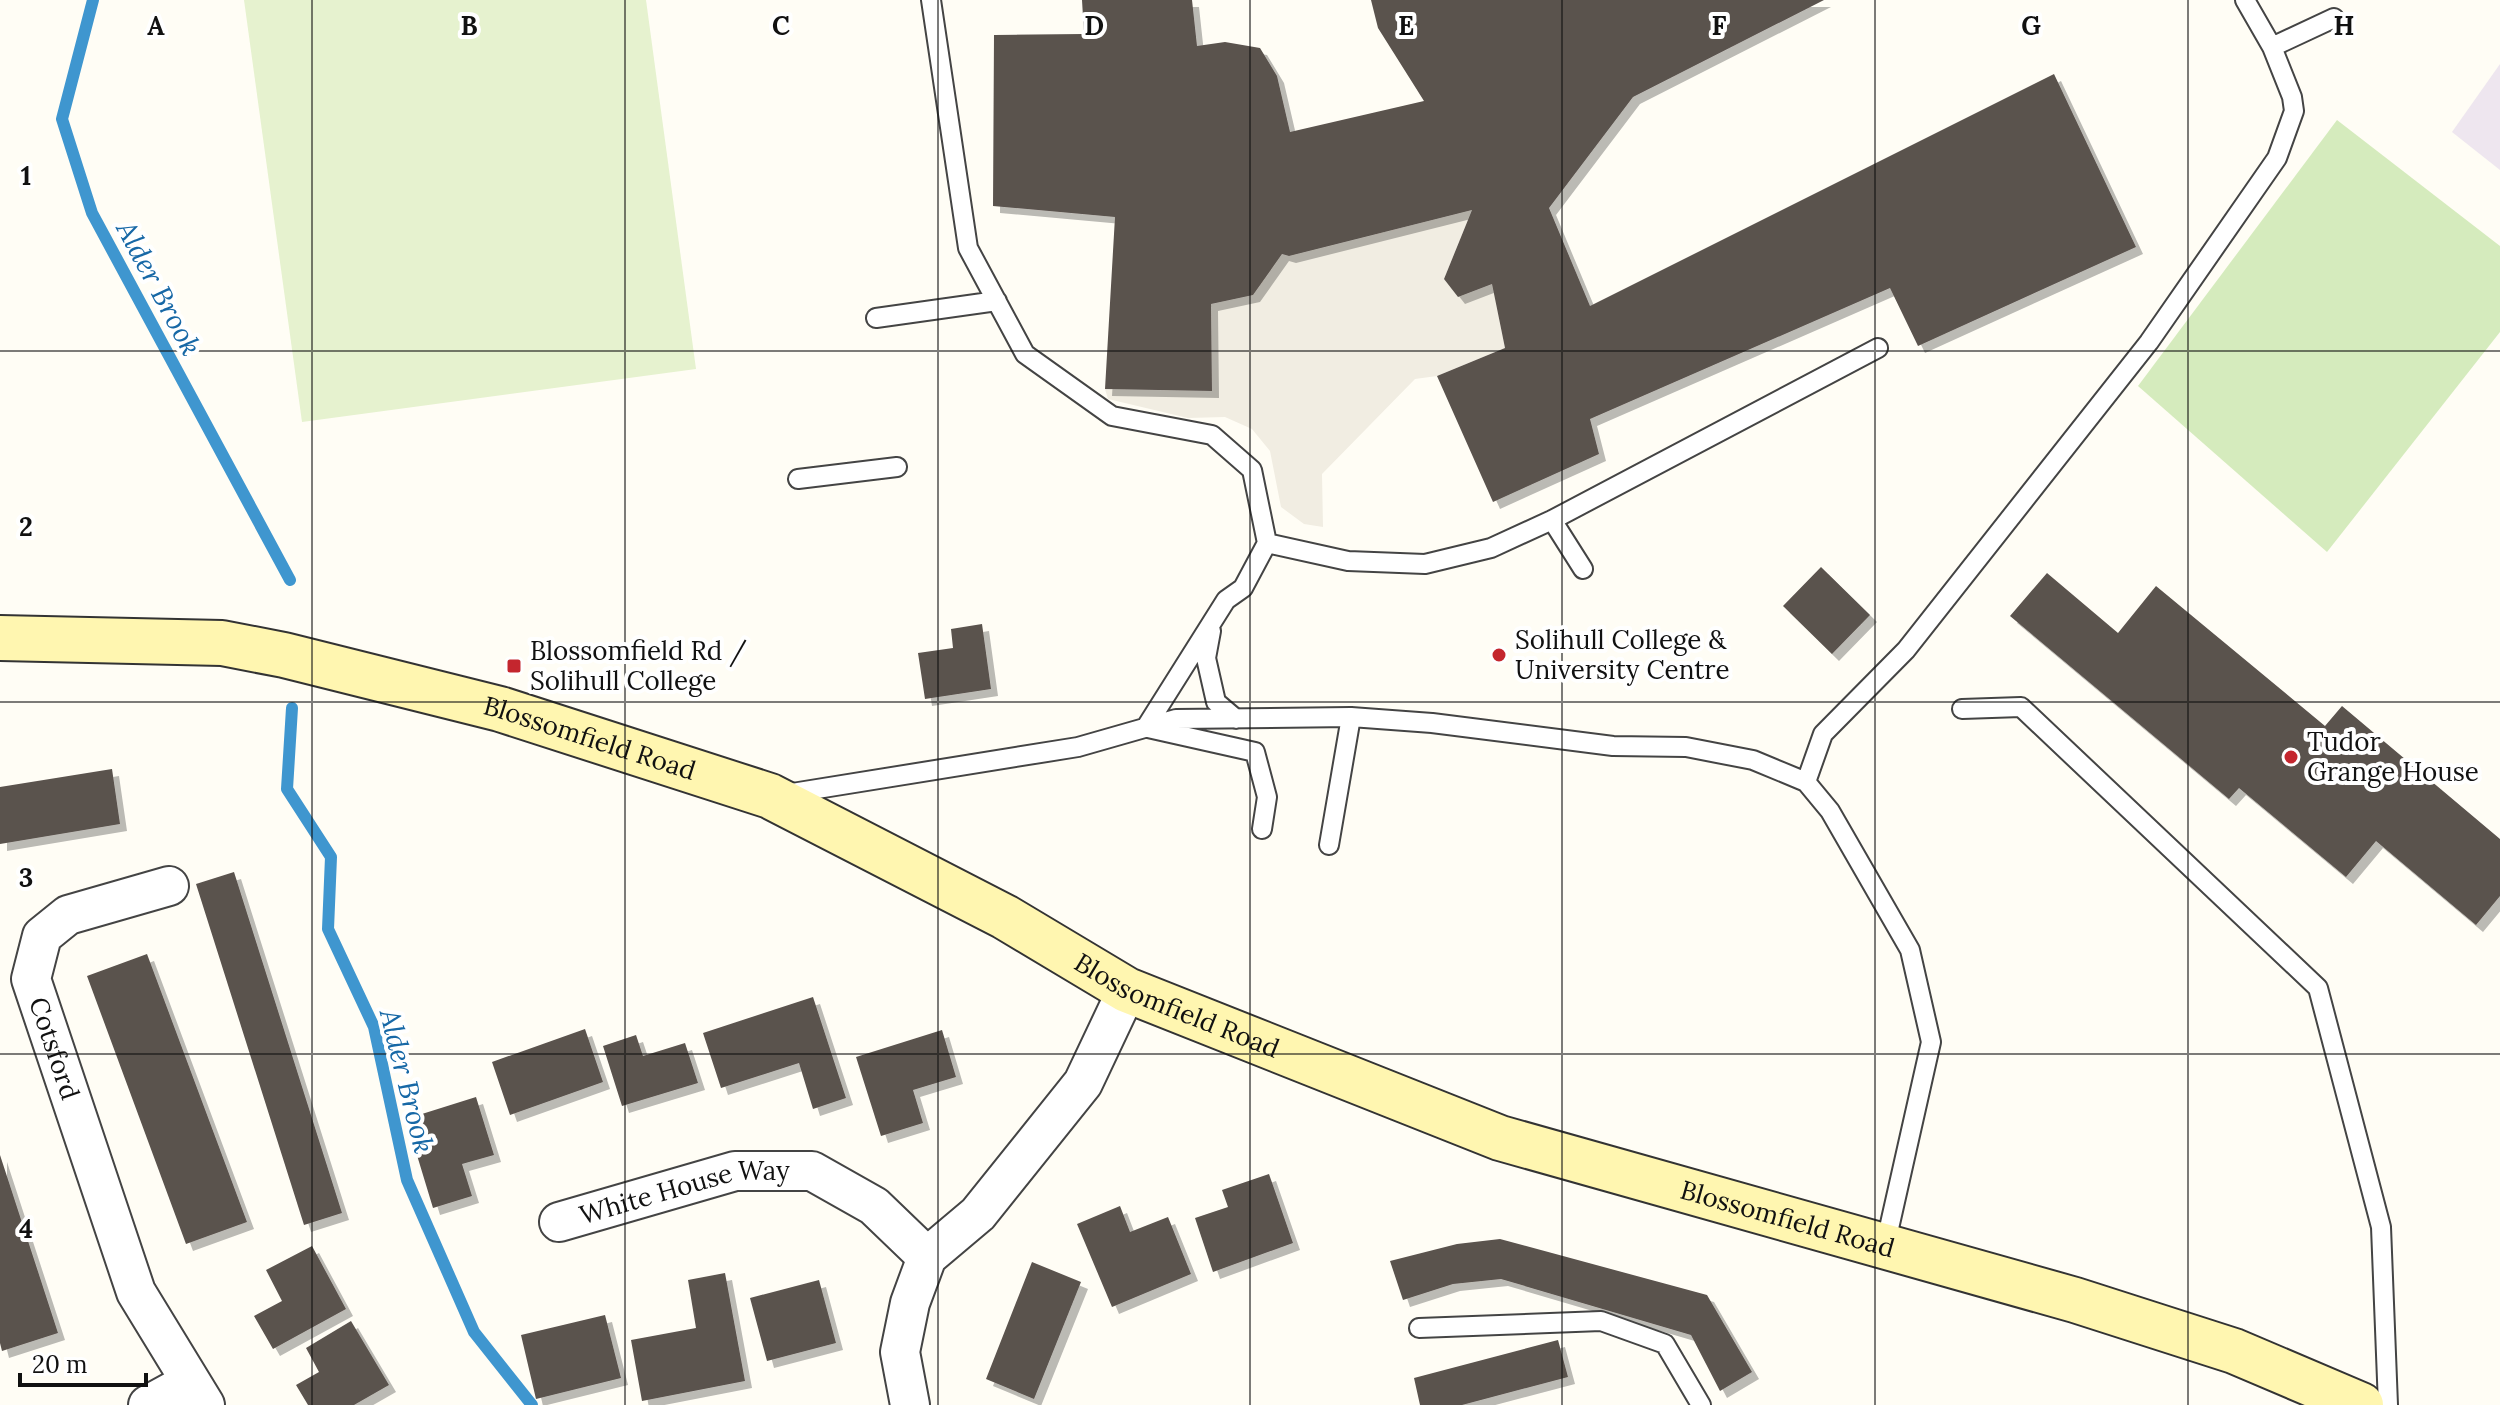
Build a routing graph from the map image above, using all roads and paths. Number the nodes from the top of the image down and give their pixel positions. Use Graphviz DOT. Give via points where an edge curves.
graph roads {
  1 [pos="931,0"];
  2 [pos="2245,0"];
  3 [pos="2334,18"];
  4 [pos="2272,47"];
  5 [pos="997,301"];
  6 [pos="876,318"];
  7 [pos="1878,348"];
  8 [pos="897,467"];
  9 [pos="798,479"];
  10 [pos="1552,520"];
  11 [pos="1267,543"];
  12 [pos="1583,569"];
  13 [pos="1213,621"];
  14 [pos="0,638"];
  15 [pos="1962,709"];
  16 [pos="1351,717"];
  17 [pos="1236,719"];
  18 [pos="1146,727"];
  19 [pos="1806,782"];
  20 [pos="770,796"];
  21 [pos="1262,829"];
  22 [pos="1329,845"];
  23 [pos="169,886"];
  24 [pos="1127,990"];
  25 [pos="559,1222"];
  26 [pos="1885,1246"];
  27 [pos="927,1257"];
  28 [pos="1419,1328"];
  29 [pos="198,1394"];
  30 [pos="148,1405"];
  31 [pos="910,1405"];
  32 [pos="1701,1405"];
  33 [pos="2361,1405"];
  34 [pos="2388,1405"];
  1 -- 5 [label="lane" via="968,248"];
  2 -- 4 [label="lane"];
  3 -- 4 [label="lane"];
  4 -- 19 [label="lane" via="2294,111 2277,158 2149,342 1906,650 1823,734"];
  5 -- 6 [label="lane"];
  5 -- 11 [label="lane" via="1025,354 1112,416 1212,435 1252,470"];
  7 -- 10 [label="lane"];
  8 -- 9 [label="lane"];
  10 -- 11 [label="lane" via="1491,548 1425,564 1348,561"];
  10 -- 12 [label="lane"];
  11 -- 13 [label="lane" via="1243,588 1226,600"];
  13 -- 17 [label="lane" via="1206,658 1216,702"];
  13 -- 18 [label="lane"];
  14 -- 20 [label="main road, Blossomfield Road" via="222,643 284,655 500,709"];
  15 -- 34 [label="lane" via="2021,707 2318,988 2381,1227"];
  16 -- 17 [label="lane"];
  16 -- 19 [label="lane" via="1613,746 1686,747 1753,760"];
  16 -- 22 [label="lane"];
  17 -- 18 [label="lane" via="1176,719"];
  18 -- 20 [label="lane" via="1078,747"];
  18 -- 21 [label="lane" via="1255,752 1267,797"];
  19 -- 26 [label="lane" via="1830,811 1910,950 1931,1042"];
  20 -- 24 [label="main road, Blossomfield Road" via="1005,917"];
  23 -- 29 [label="street, Cotsford" via="68,915 42,936 31,979 136,1292"];
  24 -- 26 [label="main road, Blossomfield Road" via="1500,1138"];
  24 -- 27 [label="street" via="1083,1083 978,1214"];
  25 -- 27 [label="street, White House Way" via="735,1171 812,1171 874,1206"];
  26 -- 33 [label="main road, Blossomfield Road" via="2234,1351"];
  27 -- 31 [label="street" via="900,1352"];
  28 -- 32 [label="lane" via="1601,1321 1665,1344"];
  29 -- 30 [label="street"];
}
